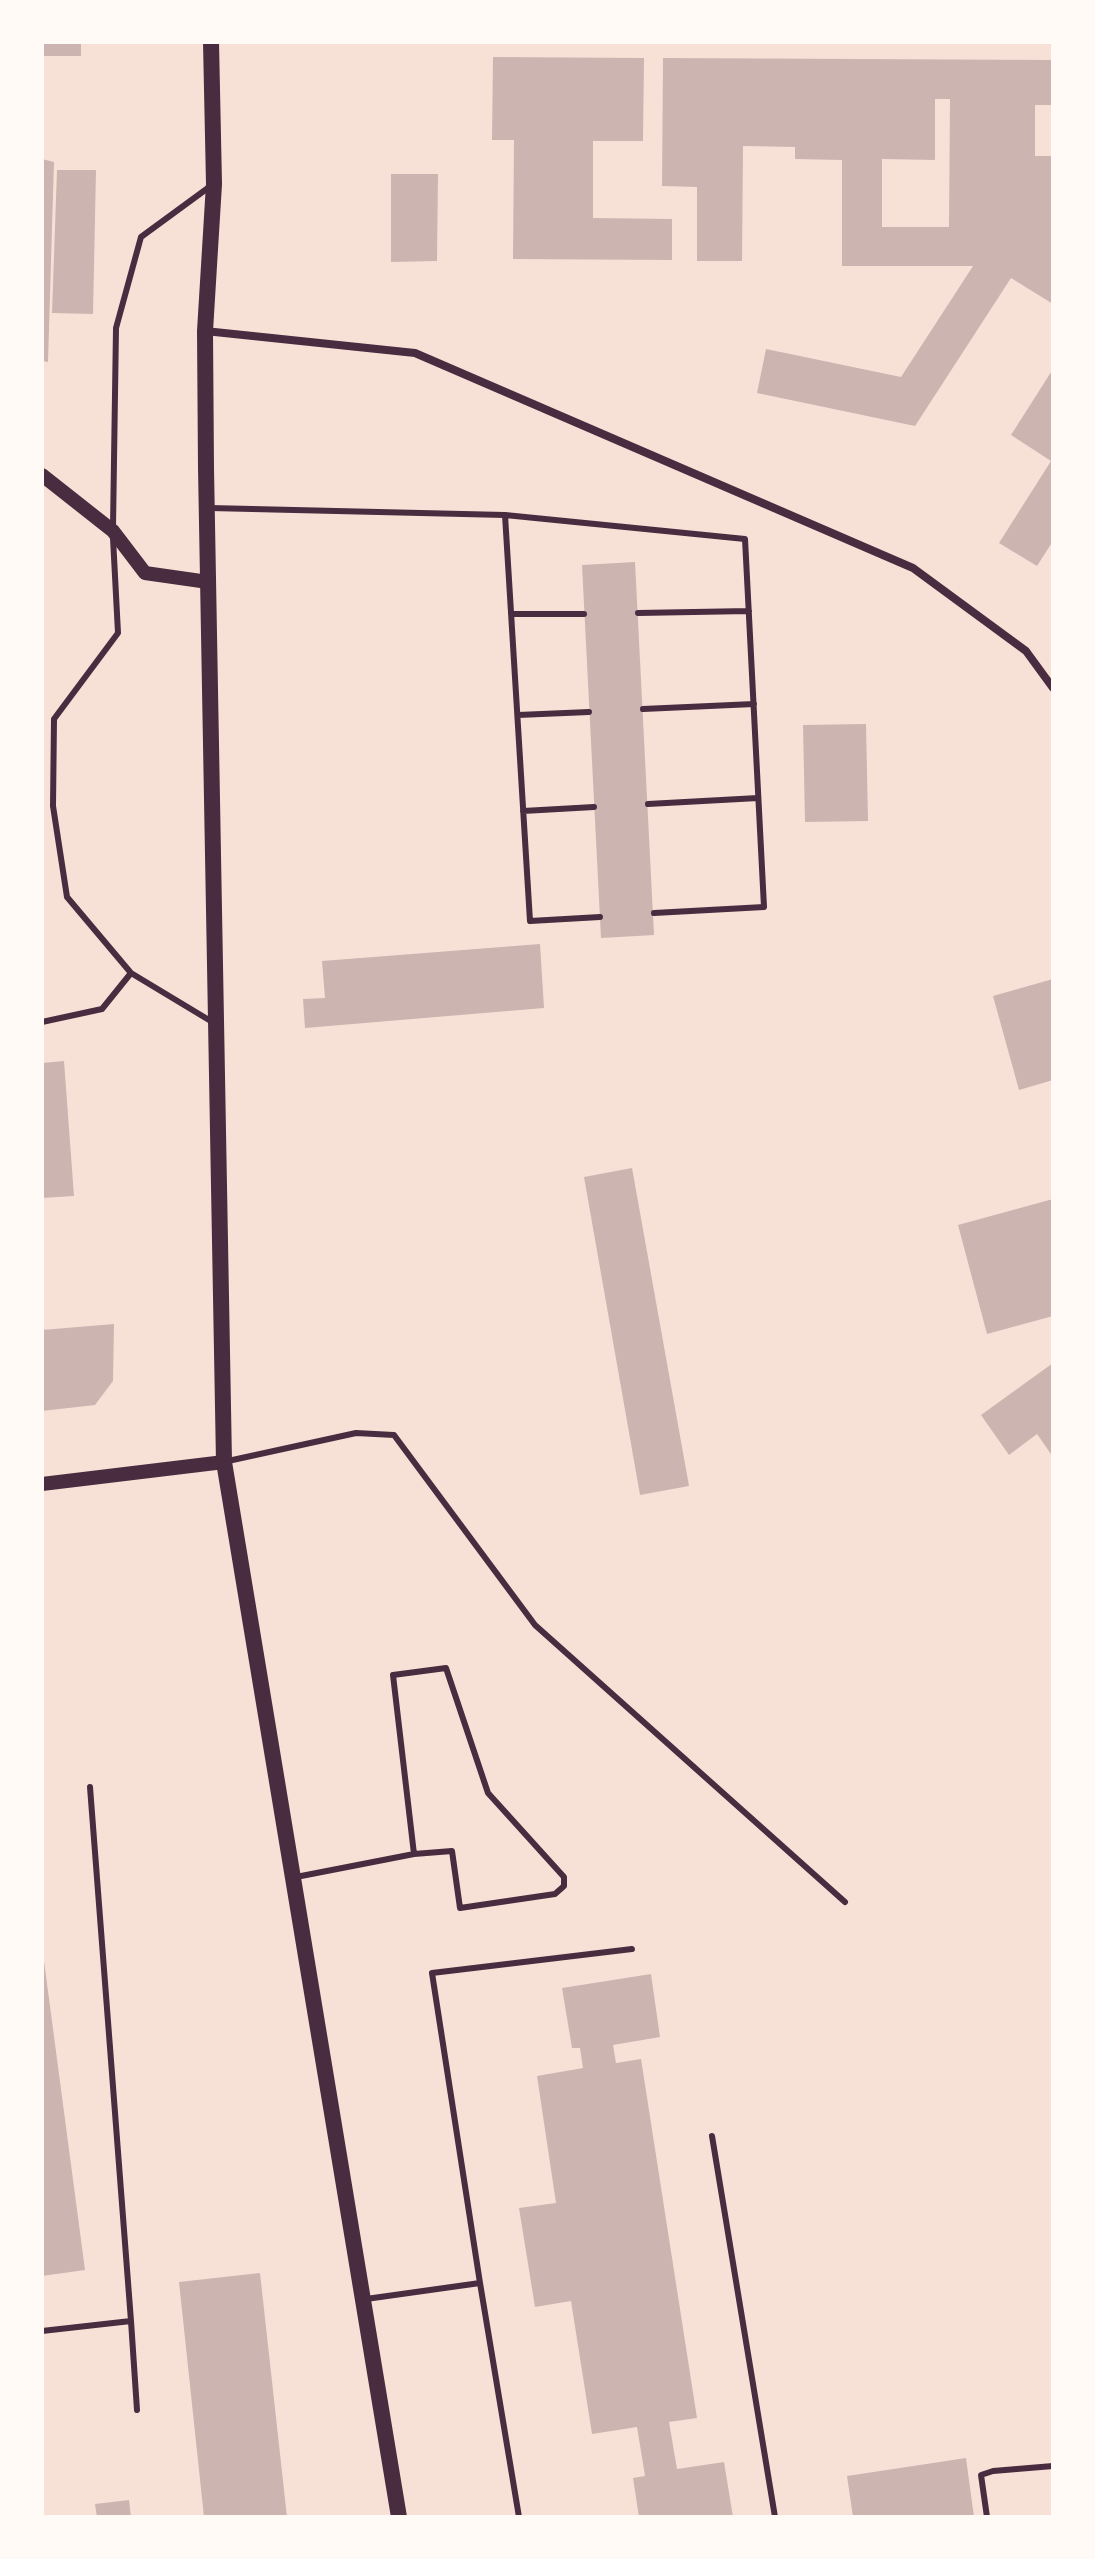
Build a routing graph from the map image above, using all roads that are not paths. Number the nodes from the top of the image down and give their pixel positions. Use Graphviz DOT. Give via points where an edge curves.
graph roads {
  1 [pos="211,42"];
  2 [pos="214,184"];
  3 [pos="205,331"];
  4 [pos="42,475"];
  5 [pos="207,507"];
  6 [pos="505,515"];
  7 [pos="113,531"];
  8 [pos="208,582"];
  9 [pos="749,611"];
  10 [pos="638,613"];
  11 [pos="511,614"];
  12 [pos="584,614"];
  13 [pos="1053,688"];
  14 [pos="754,704"];
  15 [pos="643,709"];
  16 [pos="589,712"];
  17 [pos="518,715"];
  18 [pos="758,798"];
  19 [pos="648,804"];
  20 [pos="594,807"];
  21 [pos="523,811"];
  22 [pos="654,913"];
  23 [pos="600,917"];
  24 [pos="131,973"];
  25 [pos="42,1022"];
  26 [pos="217,1024"];
  27 [pos="224,1462"];
  28 [pos="42,1484"];
  29 [pos="90,1787"];
  30 [pos="414,1854"];
  31 [pos="293,1878"];
  32 [pos="845,1902"];
  33 [pos="632,1949"];
  34 [pos="712,2136"];
  35 [pos="480,2283"];
  36 [pos="363,2299"];
  37 [pos="131,2321"];
  38 [pos="42,2331"];
  39 [pos="137,2410"];
  40 [pos="1053,2466"];
  41 [pos="399,2517"];
  42 [pos="519,2517"];
  43 [pos="775,2517"];
  44 [pos="987,2517"];
  1 -- 2 [label="main road"];
  2 -- 3 [label="main road"];
  2 -- 7 [label="lane" via="141,237 116,328"];
  3 -- 5 [label="main road"];
  3 -- 13 [label="street" via="415,353 913,568 1026,651"];
  4 -- 7 [label="street"];
  5 -- 6 [label="lane"];
  5 -- 8 [label="main road"];
  6 -- 9 [label="lane" via="745,539"];
  6 -- 11 [label="lane"];
  7 -- 8 [label="street" via="145,573"];
  7 -- 24 [label="lane" via="118,633 54,719 53,806 67,897"];
  8 -- 26 [label="main road"];
  9 -- 10 [label="lane"];
  9 -- 14 [label="lane"];
  11 -- 12 [label="lane"];
  11 -- 17 [label="lane"];
  14 -- 15 [label="lane"];
  14 -- 18 [label="lane"];
  16 -- 17 [label="lane"];
  17 -- 21 [label="lane"];
  18 -- 19 [label="lane"];
  18 -- 22 [label="lane" via="764,907"];
  20 -- 21 [label="lane"];
  21 -- 23 [label="lane" via="530,921"];
  24 -- 25 [label="lane" via="102,1009"];
  24 -- 26 [label="lane"];
  26 -- 27 [label="main road"];
  27 -- 28 [label="street"];
  27 -- 31 [label="main road"];
  27 -- 32 [label="lane" via="356,1433 394,1435 535,1625"];
  29 -- 37 [label="lane"];
  30 -- 30 [label="lane" via="393,1675 446,1668 488,1793 564,1877 564,1886 555,1894 460,1908 452,1851"];
  30 -- 31 [label="lane"];
  31 -- 36 [label="main road"];
  33 -- 35 [label="lane" via="432,1973"];
  34 -- 43 [label="lane"];
  35 -- 36 [label="lane"];
  35 -- 42 [label="lane"];
  36 -- 41 [label="main road"];
  37 -- 38 [label="lane"];
  37 -- 39 [label="lane"];
  40 -- 44 [label="lane" via="981,2475"];
}
